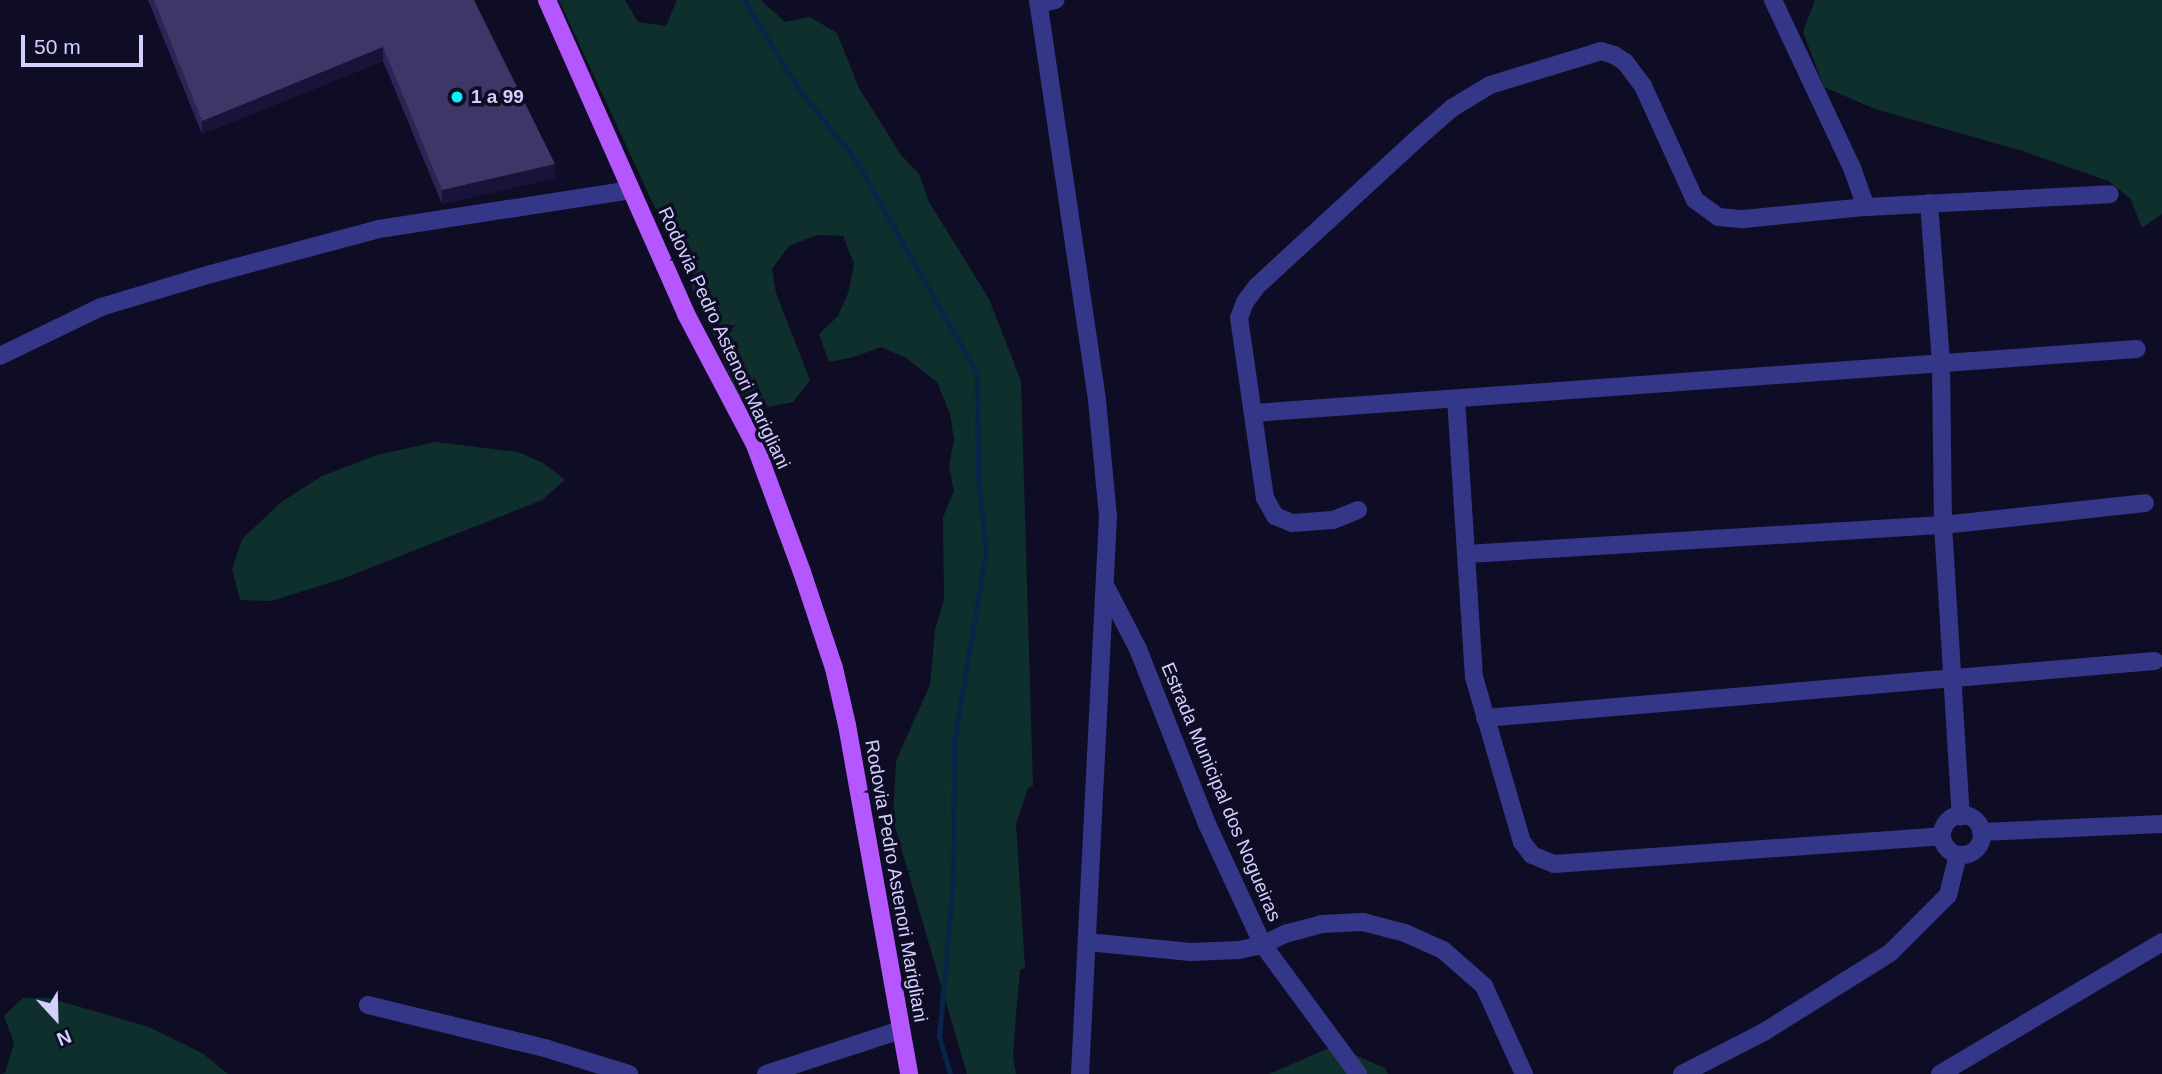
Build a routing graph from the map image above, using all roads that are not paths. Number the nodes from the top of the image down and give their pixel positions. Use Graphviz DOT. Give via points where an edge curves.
graph roads {
  1 [pos="547,0"];
  2 [pos="1773,0"];
  3 [pos="1044,1"];
  4 [pos="631,190"];
  5 [pos="2110,194"];
  6 [pos="1929,204"];
  7 [pos="1866,207"];
  8 [pos="2137,349"];
  9 [pos="0,356"];
  10 [pos="1941,363"];
  11 [pos="1456,399"];
  12 [pos="1254,413"];
  13 [pos="2146,503"];
  14 [pos="1358,510"];
  15 [pos="1943,525"];
  16 [pos="1467,554"];
  17 [pos="1106,586"];
  18 [pos="2155,661"];
  19 [pos="1952,679"];
  20 [pos="1485,718"];
  21 [pos="1961,816"];
  22 [pos="2162,824"];
  23 [pos="1982,832"];
  24 [pos="1942,836"];
  25 [pos="1958,855"];
  26 [pos="1087,942"];
  27 [pos="2162,942"];
  28 [pos="1263,945"];
  29 [pos="368,1005"];
  30 [pos="901,1030"];
  31 [pos="629,1074"];
  32 [pos="766,1074"];
  33 [pos="909,1074"];
  34 [pos="1080,1074"];
  35 [pos="1358,1074"];
  36 [pos="1524,1074"];
  37 [pos="1682,1074"];
  38 [pos="1940,1074"];
  1 -- 4 [label="main road, Rodovia Pedro Astenori Marigliani"];
  2 -- 7 [label="street"];
  3 -- 17 [label="street" via="1097,400 1108,516"];
  4 -- 9 [label="street" via="379,229 101,307"];
  4 -- 30 [label="main road, Rodovia Pedro Astenori Marigliani" via="686,314 755,444 834,668"];
  5 -- 6 [label="street"];
  6 -- 7 [label="street"];
  6 -- 10 [label="street"];
  7 -- 12 [label="street" via="1743,219 1718,217 1695,200 1643,86 1614,55 1601,51 1490,85 1452,108 1420,136 1245,302 1239,318"];
  8 -- 10 [label="street"];
  10 -- 11 [label="street"];
  10 -- 15 [label="street"];
  11 -- 12 [label="street"];
  11 -- 16 [label="street"];
  12 -- 14 [label="street" via="1265,498 1275,516 1292,523 1333,520"];
  13 -- 15 [label="street"];
  15 -- 16 [label="street"];
  15 -- 19 [label="street"];
  16 -- 20 [label="street" via="1470,643"];
  17 -- 26 [label="street"];
  17 -- 28 [label="street, Estrada Municipal dos Nogueiras" via="1138,649 1207,824"];
  18 -- 19 [label="street"];
  19 -- 20 [label="street"];
  19 -- 21 [label="street"];
  20 -- 24 [label="street" via="1522,842 1532,855 1555,864"];
  21 -- 23 [label="street" via="1975,820"];
  21 -- 24 [label="street" via="1944,826"];
  22 -- 23 [label="street"];
  23 -- 25 [label="street" via="1976,850"];
  24 -- 25 [label="street" via="1950,851"];
  25 -- 37 [label="street" via="1948,895 1891,953 1764,1032"];
  26 -- 28 [label="street" via="1191,952"];
  26 -- 34 [label="street"];
  27 -- 38 [label="street"];
  28 -- 35 [label="street, Estrada Municipal dos Nogueiras"];
  28 -- 36 [label="street" via="1322,924 1363,922 1443,950 1484,986"];
  29 -- 31 [label="street"];
  30 -- 32 [label="street"];
  30 -- 33 [label="main road, Rodovia Pedro Astenori Marigliani"];
}
